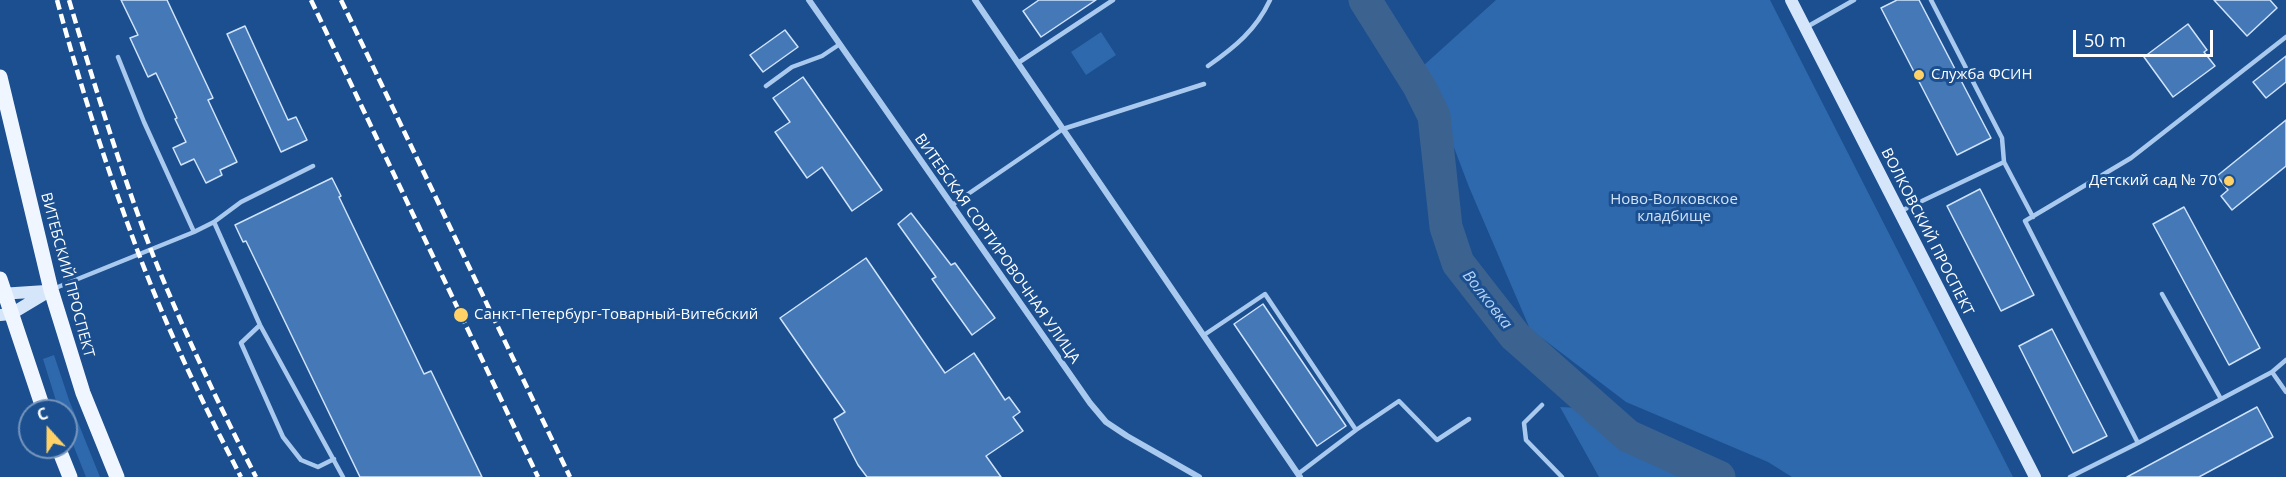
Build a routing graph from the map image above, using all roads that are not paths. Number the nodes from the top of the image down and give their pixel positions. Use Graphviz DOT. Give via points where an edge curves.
graph roads {
  1 [pos="809,0"];
  2 [pos="975,0"];
  3 [pos="1113,0"];
  4 [pos="1270,0"];
  5 [pos="1791,0"];
  6 [pos="1854,0"];
  7 [pos="1931,0"];
  8 [pos="1805,28"];
  9 [pos="2286,37"];
  10 [pos="840,44"];
  11 [pos="118,57"];
  12 [pos="1018,63"];
  13 [pos="1208,66"];
  14 [pos="0,77"];
  15 [pos="1204,84"];
  16 [pos="766,86"];
  17 [pos="1063,129"];
  18 [pos="2004,162"];
  19 [pos="313,166"];
  20 [pos="952,205"];
  21 [pos="1899,212"];
  22 [pos="2032,217"];
  23 [pos="214,222"];
  24 [pos="194,232"];
  25 [pos="2,289"];
  26 [pos="51,290"];
  27 [pos="2162,294"];
  28 [pos="5,314"];
  29 [pos="260,324"];
  30 [pos="1204,335"];
  31 [pos="2286,360"];
  32 [pos="2271,372"];
  33 [pos="2286,392"];
  34 [pos="39,399"];
  35 [pos="2221,399"];
  36 [pos="1542,405"];
  37 [pos="1469,418"];
  38 [pos="1356,430"];
  39 [pos="2138,443"];
  40 [pos="63,459"];
  41 [pos="334,459"];
  42 [pos="1299,475"];
  43 [pos="70,477"];
  44 [pos="117,477"];
  45 [pos="344,477"];
  46 [pos="1199,477"];
  47 [pos="1562,477"];
  48 [pos="2035,477"];
  49 [pos="2070,477"];
  1 -- 10 [label="street, ВИТЕБСКАЯ СОРТИРОВОЧНАЯ УЛИЦА"];
  2 -- 12 [label="street"];
  3 -- 12 [label="lane"];
  4 -- 13 [label="lane" via="1261,19 1240,43"];
  5 -- 8 [label="street, ВОЛКОВСКИЙ ПРОСПЕКТ"];
  6 -- 8 [label="lane"];
  7 -- 18 [label="lane" via="2002,138"];
  8 -- 21 [label="street, ВОЛКОВСКИЙ ПРОСПЕКТ"];
  9 -- 22 [label="lane" via="2132,158"];
  10 -- 16 [label="lane" via="822,56 792,67"];
  10 -- 20 [label="street, ВИТЕБСКАЯ СОРТИРОВОЧНАЯ УЛИЦА"];
  11 -- 24 [label="lane"];
  12 -- 17 [label="street"];
  14 -- 26 [label="main road, ВИТЕБСКИЙ ПРОСПЕКТ"];
  15 -- 17 [label="lane"];
  17 -- 20 [label="lane"];
  17 -- 30 [label="street"];
  18 -- 21 [label="lane"];
  18 -- 22 [label="lane"];
  19 -- 23 [label="lane" via="241,202"];
  20 -- 46 [label="street, ВИТЕБСКАЯ СОРТИРОВОЧНАЯ УЛИЦА" via="1106,422"];
  21 -- 48 [label="street, ВОЛКОВСКИЙ ПРОСПЕКТ"];
  22 -- 39 [label="lane" via="2025,221"];
  23 -- 24 [label="lane"];
  23 -- 29 [label="lane"];
  24 -- 26 [label="lane"];
  25 -- 26 [label="street"];
  25 -- 28 [label="main road"];
  26 -- 28 [label="street"];
  26 -- 44 [label="main road, ВИТЕБСКИЙ ПРОСПЕКТ" via="82,393"];
  27 -- 35 [label="lane"];
  28 -- 34 [label="main road"];
  29 -- 41 [label="lane"];
  29 -- 41 [label="lane" via="241,343 283,437 301,460 318,467"];
  30 -- 38 [label="lane" via="1265,294"];
  30 -- 42 [label="street"];
  31 -- 32 [label="lane"];
  32 -- 33 [label="lane"];
  32 -- 35 [label="lane"];
  35 -- 39 [label="lane"];
  36 -- 47 [label="lane" via="1524,423 1526,440"];
  37 -- 38 [label="lane" via="1437,440 1399,401"];
  38 -- 42 [label="lane"];
  39 -- 49 [label="lane"];
  40 -- 43 [label="main road"];
  41 -- 45 [label="lane"];
}
